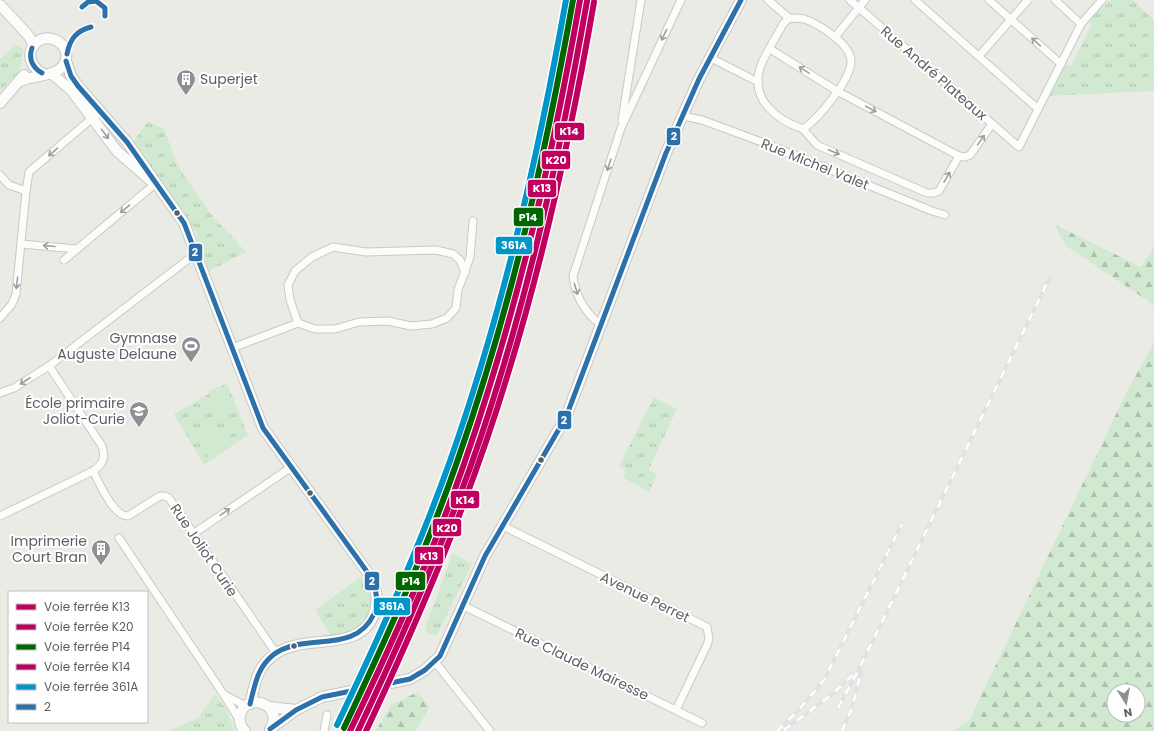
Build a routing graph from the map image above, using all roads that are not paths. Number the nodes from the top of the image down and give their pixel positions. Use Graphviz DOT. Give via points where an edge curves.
graph roads {
  1 [pos="641,0"];
  2 [pos="681,0"];
  3 [pos="741,0"];
  4 [pos="768,0"];
  5 [pos="850,0"];
  6 [pos="864,0"];
  7 [pos="915,0"];
  8 [pos="989,0"];
  9 [pos="1028,0"];
  10 [pos="1055,0"];
  11 [pos="1102,0"];
  12 [pos="0,5"];
  13 [pos="858,7"];
  14 [pos="789,18"];
  15 [pos="1011,20"];
  16 [pos="1081,24"];
  17 [pos="835,37"];
  18 [pos="34,45"];
  19 [pos="770,49"];
  20 [pos="979,56"];
  21 [pos="710,58"];
  22 [pos="31,61"];
  23 [pos="66,61"];
  24 [pos="1061,64"];
  25 [pos="48,74"];
  26 [pos="22,81"];
  27 [pos="758,82"];
  28 [pos="837,91"];
  29 [pos="0,103"];
  30 [pos="1038,109"];
  31 [pos="96,115"];
  32 [pos="683,116"];
  33 [pos="992,124"];
  34 [pos="621,128"];
  35 [pos="803,129"];
  36 [pos="127,142"];
  37 [pos="117,151"];
  38 [pos="958,156"];
  39 [pos="0,175"];
  40 [pos="155,184"];
  41 [pos="26,191"];
  42 [pos="945,215"];
  43 [pos="473,221"];
  44 [pos="21,244"];
  45 [pos="77,249"];
  46 [pos="196,255"];
  47 [pos="64,260"];
  48 [pos="465,273"];
  49 [pos="0,318"];
  50 [pos="298,323"];
  51 [pos="600,324"];
  52 [pos="232,348"];
  53 [pos="49,366"];
  54 [pos="0,393"];
  55 [pos="290,468"];
  56 [pos="93,472"];
  57 [pos="0,516"];
  58 [pos="502,526"];
  59 [pos="193,534"];
  60 [pos="119,538"];
  61 [pos="462,605"];
  62 [pos="276,653"];
  63 [pos="435,662"];
  64 [pos="256,682"];
  65 [pos="224,695"];
  66 [pos="248,705"];
  67 [pos="266,705"];
  68 [pos="296,710"];
  69 [pos="676,710"];
  70 [pos="327,715"];
  71 [pos="702,723"];
  72 [pos="242,728"];
  73 [pos="269,730"];
  74 [pos="324,731"];
  75 [pos="490,731"];
  1 -- 34 [label="street"];
  2 -- 34 [label="street, one-way"];
  3 -- 21 [label="street"];
  4 -- 14 [label="street"];
  5 -- 13 [label="street, Rue André Plateaux"];
  6 -- 13 [label="street"];
  7 -- 20 [label="street"];
  8 -- 15 [label="street"];
  9 -- 15 [label="street"];
  10 -- 16 [label="street"];
  11 -- 16 [label="street"];
  12 -- 18 [label="street"];
  13 -- 17 [label="street"];
  13 -- 33 [label="street, Rue André Plateaux"];
  14 -- 17 [label="street" via="803,19"];
  14 -- 19 [label="street"];
  15 -- 20 [label="street"];
  24 -- 15 [label="street, one-way"];
  16 -- 24 [label="street"];
  17 -- 28 [label="street" via="851,60 848,76"];
  18 -- 22 [label="street" via="31,50"];
  18 -- 23 [label="street" via="42,39 58,40 65,48"];
  19 -- 27 [label="street" via="760,68"];
  28 -- 19 [label="street, one-way"];
  20 -- 30 [label="street"];
  21 -- 27 [label="street"];
  21 -- 32 [label="street"];
  22 -- 25 [label="street" via="36,69"];
  22 -- 26 [label="street"];
  23 -- 25 [label="street" via="61,69"];
  23 -- 31 [label="street" via="71,76"];
  24 -- 30 [label="street"];
  25 -- 26 [label="street" via="34,75"];
  25 -- 31 [label="street" via="71,90"];
  26 -- 29 [label="street"];
  27 -- 35 [label="street" via="762,99 769,110 787,123"];
  28 -- 35 [label="street" via="818,117"];
  28 -- 38 [label="street, one-way"];
  30 -- 33 [label="street, Rue André Plateaux" via="1019,147"];
  31 -- 36 [label="street"];
  31 -- 37 [label="street, one-way"];
  31 -- 41 [label="street, one-way" via="29,172"];
  32 -- 42 [label="street, Rue Michel Valet" via="702,120 767,144"];
  32 -- 51 [label="street" via="666,153"];
  38 -- 33 [label="street, one-way" via="970,155"];
  34 -- 51 [label="street, one-way" via="573,276 574,287 584,307"];
  35 -- 38 [label="street, one-way" via="817,145 928,192 939,191"];
  36 -- 37 [label="street"];
  36 -- 40 [label="street"];
  37 -- 40 [label="street"];
  39 -- 41 [label="street" via="9,185"];
  40 -- 45 [label="street, one-way"];
  40 -- 46 [label="street" via="184,223"];
  41 -- 44 [label="street"];
  43 -- 48 [label="street" via="470,257"];
  45 -- 44 [label="street, one-way"];
  44 -- 49 [label="street, one-way" via="16,294 12,304"];
  45 -- 47 [label="street"];
  46 -- 52 [label="street"];
  46 -- 53 [label="street"];
  48 -- 50 [label="street" via="458,290 456,308 447,318 432,324 411,326 388,321 359,322 328,329 315,329"];
  48 -- 50 [label="street" via="460,260 453,254 436,250 366,252 333,247 312,257 295,271 288,285"];
  50 -- 52 [label="street"];
  51 -- 58 [label="street" via="566,417"];
  52 -- 55 [label="street" via="260,422"];
  53 -- 54 [label="street, one-way" via="14,388"];
  53 -- 56 [label="street" via="102,446 104,458"];
  59 -- 55 [label="street, one-way"];
  55 -- 62 [label="street" via="368,573 377,598 374,613 367,626 360,632 347,639 299,644"];
  56 -- 57 [label="street"];
  56 -- 59 [label="street, Rue Joliot Curie" via="115,510 123,516 132,514 160,496 165,496"];
  58 -- 61 [label="street"];
  58 -- 69 [label="street, Avenue Perret" via="707,627 707,645"];
  59 -- 62 [label="street, Rue Joliot Curie"];
  60 -- 65 [label="street"];
  61 -- 63 [label="street" via="444,649"];
  61 -- 69 [label="street, Rue Claude Mairesse"];
  62 -- 64 [label="street" via="260,668"];
  63 -- 68 [label="street" via="418,675 402,681 322,697"];
  63 -- 75 [label="street"];
  64 -- 66 [label="street"];
  64 -- 67 [label="street"];
  65 -- 66 [label="street"];
  65 -- 72 [label="street"];
  66 -- 67 [label="street"];
  66 -- 72 [label="street" via="241,713"];
  67 -- 68 [label="street"];
  67 -- 73 [label="street" via="273,720"];
  68 -- 73 [label="street"];
  69 -- 71 [label="street, Rue Claude Mairesse"];
  70 -- 74 [label="street"];
}
